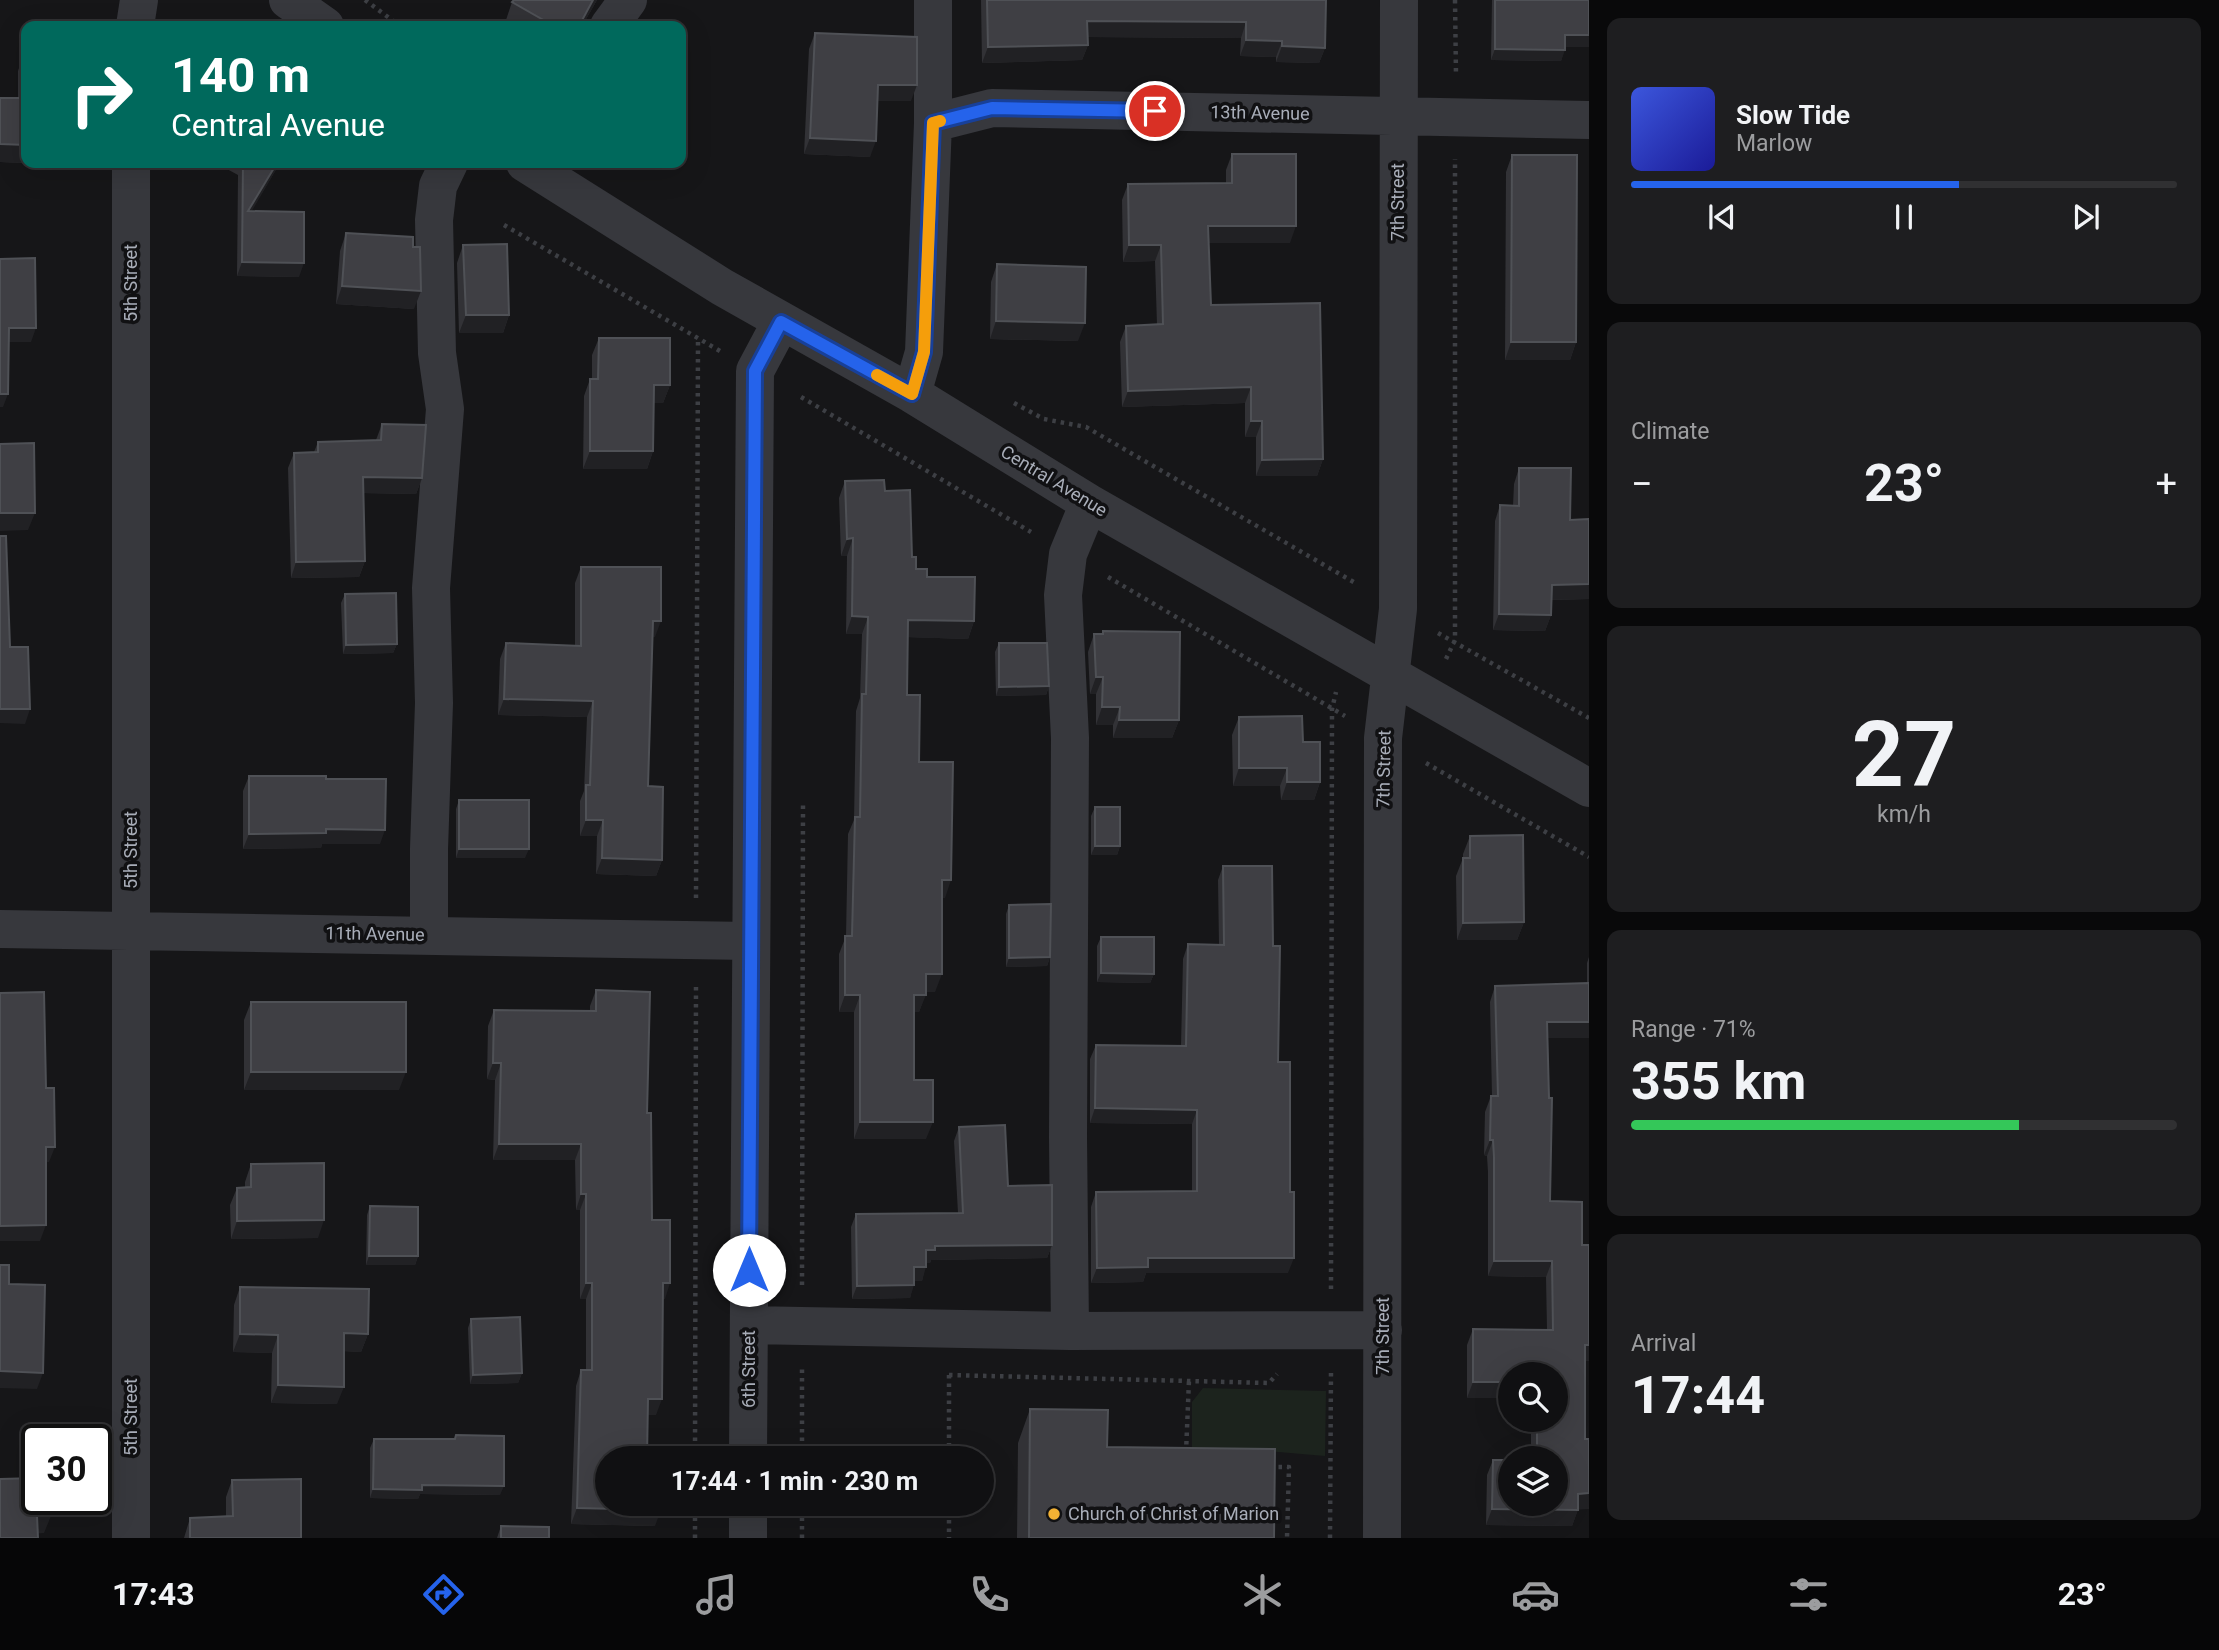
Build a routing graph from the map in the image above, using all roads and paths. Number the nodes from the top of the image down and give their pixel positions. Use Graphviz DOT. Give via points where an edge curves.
graph roads {
  1 [pos="139,0"];
  2 [pos="288,0"];
  3 [pos="365,0"];
  4 [pos="628,0"];
  5 [pos="933,0"];
  6 [pos="1399,0"];
  7 [pos="1455,0"];
  8 [pos="136,21"];
  9 [pos="318,21"];
  10 [pos="393,21"];
  11 [pos="613,21"];
  12 [pos="1456,78"];
  13 [pos="1398,116"];
  14 [pos="1589,120"];
  15 [pos="933,123"];
  16 [pos="1455,151"];
  17 [pos="131,168"];
  18 [pos="447,168"];
  19 [pos="533,168"];
  20 [pos="504,225"];
  21 [pos="781,322"];
  22 [pos="698,339"];
  23 [pos="727,355"];
  24 [pos="912,394"];
  25 [pos="1006,398"];
  26 [pos="1089,503"];
  27 [pos="1364,588"];
  28 [pos="1431,629"];
  29 [pos="1455,640"];
  30 [pos="1443,667"];
  31 [pos="1391,674"];
  32 [pos="1338,681"];
  33 [pos="1589,718"];
  34 [pos="1425,762"];
  35 [pos="1589,788"];
  36 [pos="803,804"];
  37 [pos="1589,857"];
  38 [pos="696,900"];
  39 [pos="0,929"];
  40 [pos="131,930"];
  41 [pos="429,935"];
  42 [pos="750,941"];
  43 [pos="696,981"];
  44 [pos="749,1325"];
  45 [pos="802,1326"];
  46 [pos="949,1329"];
  47 [pos="1331,1330"];
  48 [pos="1383,1330"];
  49 [pos="1070,1331"];
  50 [pos="1189,1380"];
  51 [pos="695,1446"];
  52 [pos="748,1446"];
  53 [pos="802,1446"];
  54 [pos="949,1446"];
  55 [pos="1185,1465"];
  56 [pos="1263,1467"];
  57 [pos="695,1516"];
  58 [pos="748,1516"];
  59 [pos="802,1516"];
  60 [pos="949,1516"];
  61 [pos="131,1538"];
  62 [pos="695,1538"];
  63 [pos="748,1538"];
  64 [pos="802,1538"];
  65 [pos="949,1538"];
  66 [pos="1287,1538"];
  67 [pos="1330,1538"];
  68 [pos="1382,1538"];
  1 -- 8 [label="street"];
  2 -- 9 [label="street"];
  3 -- 10 [label="path"];
  4 -- 11 [label="street"];
  5 -- 15 [label="street"];
  6 -- 13 [label="street, 7th Street"];
  7 -- 12 [label="path"];
  13 -- 14 [label="street, 13th Avenue"];
  13 -- 15 [label="street, 13th Avenue" via="992,108"];
  13 -- 31 [label="street, 7th Street" via="1398,610"];
  15 -- 24 [label="street" via="924,352"];
  16 -- 29 [label="path"];
  17 -- 40 [label="street, 5th Street"];
  18 -- 41 [label="street" via="438,186 434,220 444,409 432,587"];
  19 -- 21 [label="street, Central Avenue"];
  20 -- 22 [label="path"];
  21 -- 24 [label="street, Central Avenue"];
  21 -- 42 [label="street, 6th Street" via="755,371"];
  22 -- 23 [label="path"];
  22 -- 38 [label="path"];
  24 -- 26 [label="street, Central Avenue"];
  25 -- 27 [label="path" via="1044,419 1086,427"];
  26 -- 31 [label="street, Central Avenue"];
  26 -- 49 [label="street" via="1068,554 1063,595 1070,738"];
  28 -- 29 [label="path"];
  29 -- 30 [label="path"];
  29 -- 33 [label="path"];
  31 -- 35 [label="street, Central Avenue"];
  31 -- 48 [label="street, 7th Street" via="1383,738"];
  32 -- 47 [label="path" via="1332,709"];
  34 -- 37 [label="path"];
  36 -- 45 [label="path"];
  39 -- 40 [label="street, 11th Avenue"];
  40 -- 41 [label="street, 11th Avenue"];
  40 -- 61 [label="street, 5th Street"];
  41 -- 42 [label="street, 11th Avenue"];
  42 -- 44 [label="street, 6th Street"];
  43 -- 51 [label="path"];
  44 -- 45 [label="street"];
  44 -- 52 [label="street, 6th Street"];
  45 -- 46 [label="street"];
  45 -- 53 [label="path"];
  46 -- 49 [label="street"];
  46 -- 54 [label="path"];
  47 -- 48 [label="street"];
  47 -- 49 [label="street"];
  47 -- 67 [label="path"];
  48 -- 68 [label="street, 7th Street"];
  50 -- 55 [label="path"];
  56 -- 66 [label="path" via="1289,1467"];
  57 -- 62 [label="path"];
  58 -- 63 [label="street"];
  59 -- 64 [label="path"];
  60 -- 65 [label="path"];
}
